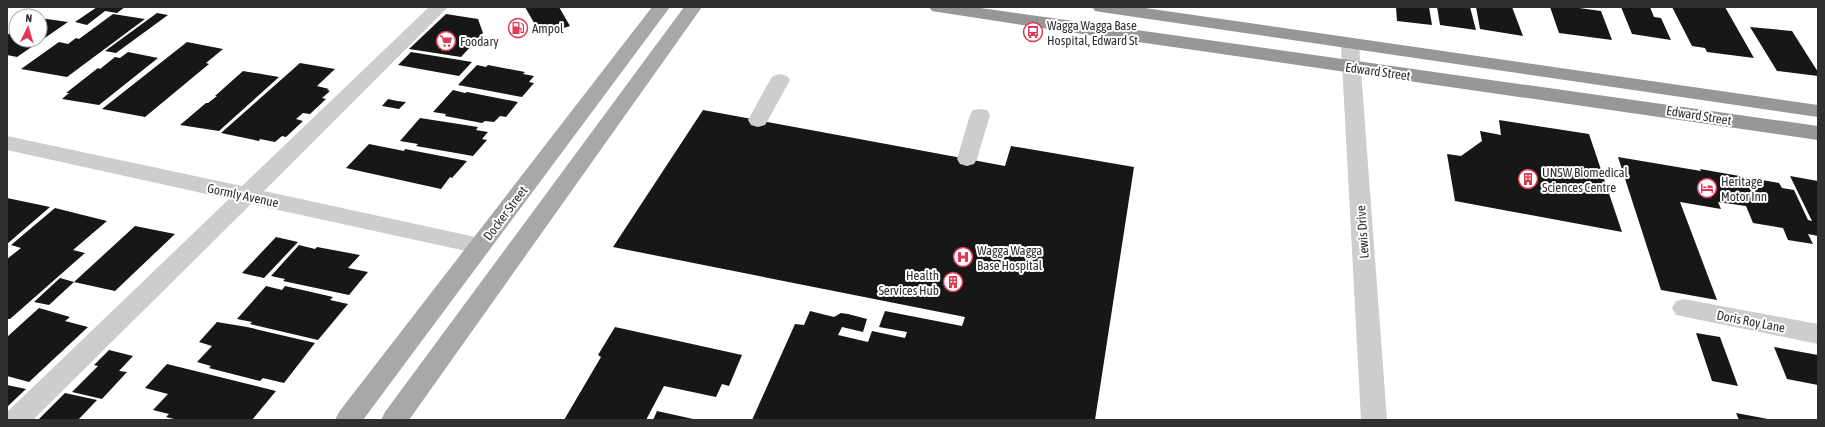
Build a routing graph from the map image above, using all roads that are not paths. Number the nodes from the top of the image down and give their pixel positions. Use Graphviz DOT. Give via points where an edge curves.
graph roads {
  1 [pos="439,7"];
  2 [pos="661,7"];
  3 [pos="693,7"];
  4 [pos="938,7"];
  5 [pos="1101,7"];
  6 [pos="1350,44"];
  7 [pos="1351,68"];
  8 [pos="780,80"];
  9 [pos="1818,112"];
  10 [pos="980,115"];
  11 [pos="758,120"];
  12 [pos="1818,133"];
  13 [pos="7,143"];
  14 [pos="967,159"];
  15 [pos="246,196"];
  16 [pos="480,246"];
  17 [pos="1684,308"];
  18 [pos="1818,334"];
  19 [pos="16,420"];
  20 [pos="348,420"];
  21 [pos="394,420"];
  22 [pos="1374,420"];
  1 -- 15 [label="street"];
  2 -- 16 [label="main road, Docker Street"];
  3 -- 21 [label="main road"];
  4 -- 7 [label="highway, Edward Street"];
  5 -- 6 [label="highway, Edward Street"];
  6 -- 7 [label="street, Lewis Drive"];
  6 -- 9 [label="highway, Edward Street"];
  7 -- 12 [label="highway, Edward Street"];
  7 -- 22 [label="street, Lewis Drive"];
  8 -- 11 [label="street"];
  10 -- 14 [label="street"];
  13 -- 15 [label="street, Gormly Avenue"];
  15 -- 16 [label="street, Gormly Avenue"];
  15 -- 19 [label="street"];
  16 -- 20 [label="main road, Docker Street"];
  17 -- 18 [label="street, Doris Roy Lane"];
}
